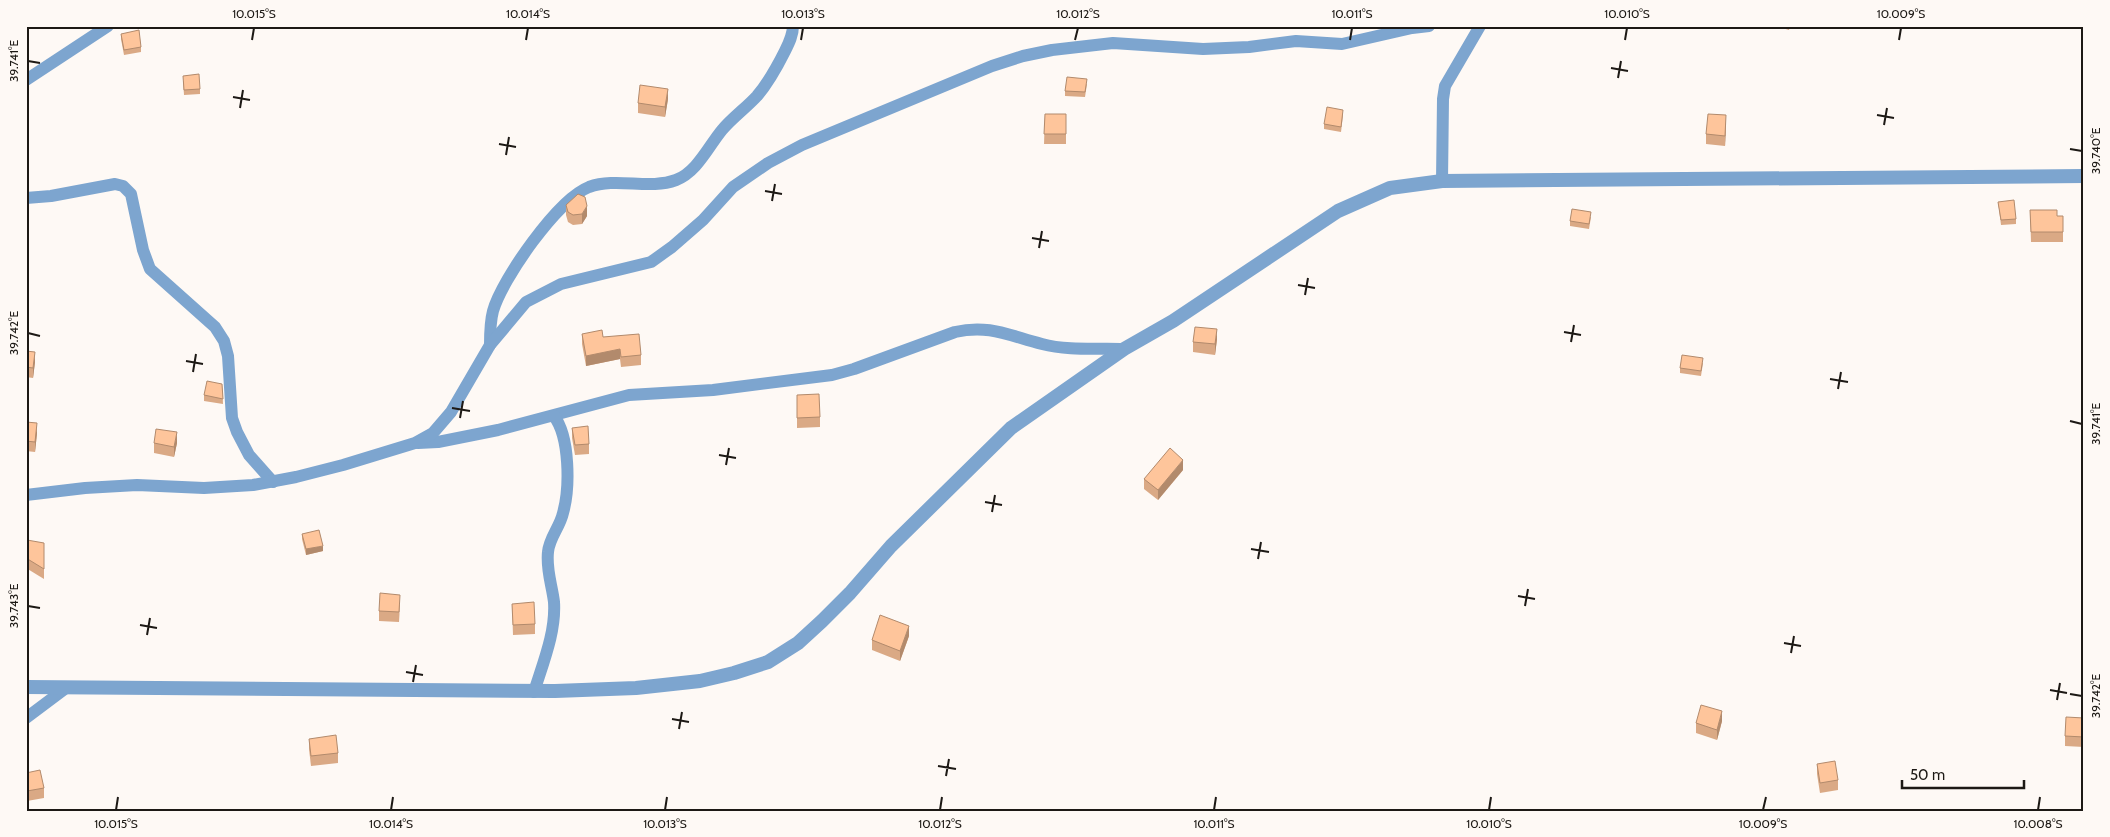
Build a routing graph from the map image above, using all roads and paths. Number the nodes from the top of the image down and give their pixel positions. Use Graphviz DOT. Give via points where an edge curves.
graph roads {
  1 [pos="108,26"];
  2 [pos="793,26"];
  3 [pos="1429,26"];
  4 [pos="1480,26"];
  5 [pos="26,80"];
  6 [pos="2084,176"];
  7 [pos="1442,181"];
  8 [pos="26,198"];
  9 [pos="490,344"];
  10 [pos="1124,349"];
  11 [pos="554,416"];
  12 [pos="415,443"];
  13 [pos="273,482"];
  14 [pos="26,495"];
  15 [pos="26,687"];
  16 [pos="66,688"];
  17 [pos="534,692"];
  18 [pos="26,718"];
  1 -- 5 [label="street"];
  2 -- 9 [label="street" via="793,33 776,70 757,95 722,130 706,153 677,180 603,184 575,195 531,244 503,288 493,310"];
  3 -- 9 [label="street" via="1342,44 1296,41 1203,49 1113,43 1052,50 992,66 802,145 768,163 733,187 703,220 650,262 552,288 526,302"];
  4 -- 7 [label="street" via="1445,86 1442,99"];
  6 -- 7 [label="street"];
  7 -- 10 [label="street" via="1390,188 1338,211"];
  8 -- 13 [label="street" via="115,184 123,186 131,194 150,269 215,327 224,341 232,418 249,455"];
  9 -- 12 [label="street" via="451,412 433,433"];
  10 -- 11 [label="street" via="1043,345 988,328 970,328 832,375 713,390 629,395"];
  10 -- 17 [label="street" via="1011,428 822,621 798,643 768,662 700,681 636,688"];
  11 -- 12 [label="street" via="466,437"];
  11 -- 17 [label="street" via="564,440 566,500 548,551 547,572 554,602 553,624"];
  12 -- 13 [label="street"];
  13 -- 14 [label="street" via="204,488 138,485"];
  15 -- 16 [label="street"];
  16 -- 17 [label="street"];
  16 -- 18 [label="street"];
}
